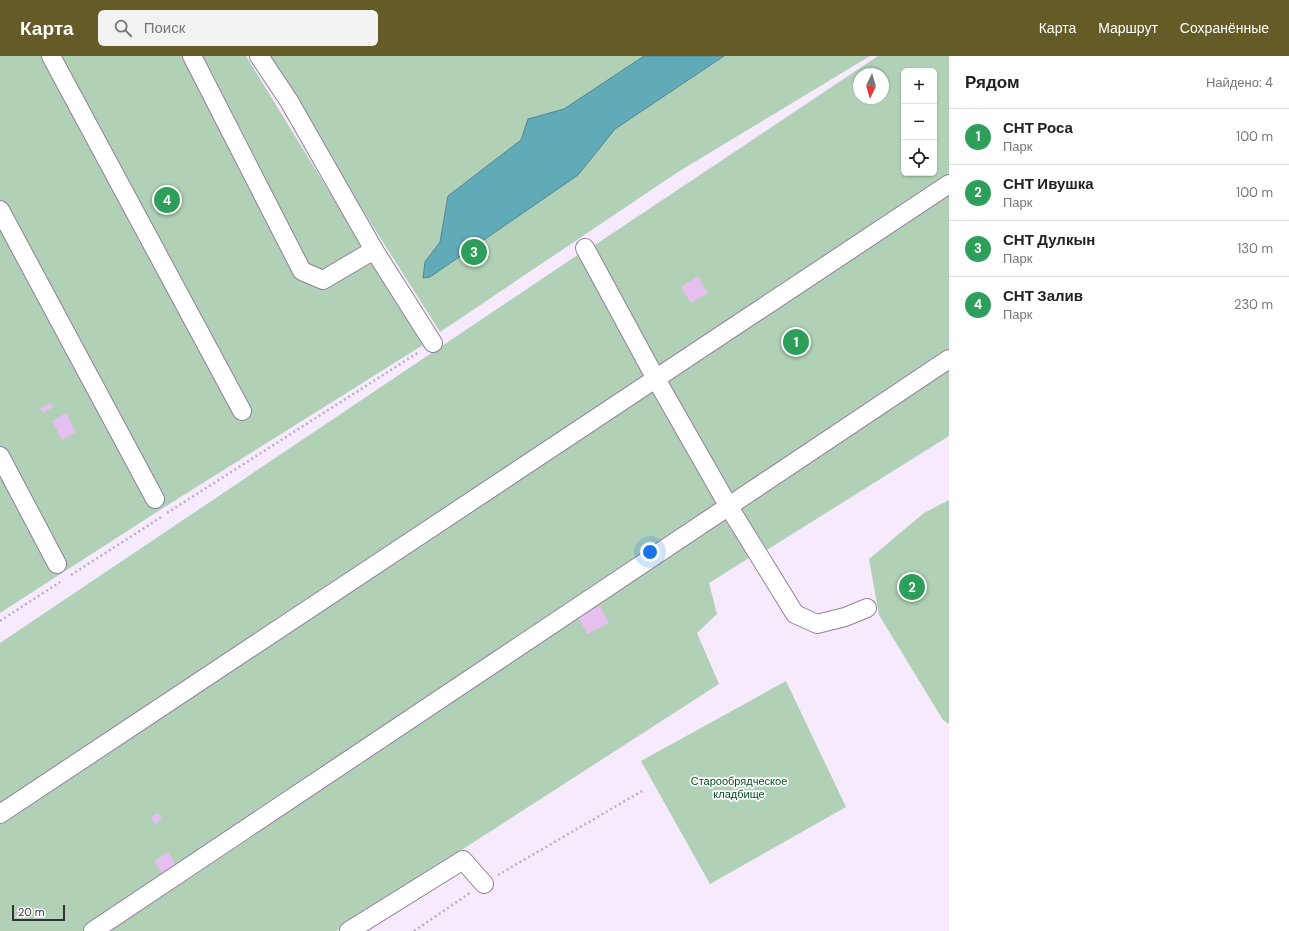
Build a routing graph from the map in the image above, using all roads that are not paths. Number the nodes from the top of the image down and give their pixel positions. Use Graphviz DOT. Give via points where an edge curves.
graph roads {
  1 [pos="50,56"];
  2 [pos="192,56"];
  3 [pos="259,56"];
  4 [pos="949,184"];
  5 [pos="0,210"];
  6 [pos="585,248"];
  7 [pos="374,250"];
  8 [pos="433,343"];
  9 [pos="949,359"];
  10 [pos="656,379"];
  11 [pos="242,411"];
  12 [pos="0,456"];
  13 [pos="155,499"];
  14 [pos="729,507"];
  15 [pos="57,564"];
  16 [pos="867,608"];
  17 [pos="0,814"];
  18 [pos="484,884"];
  19 [pos="93,931"];
  20 [pos="349,931"];
  1 -- 11 [label="lane"];
  2 -- 7 [label="lane" via="302,271 323,280"];
  3 -- 7 [label="lane" via="289,101"];
  4 -- 10 [label="lane"];
  5 -- 13 [label="lane"];
  6 -- 10 [label="lane"];
  7 -- 8 [label="lane"];
  9 -- 14 [label="lane"];
  10 -- 14 [label="lane"];
  10 -- 17 [label="lane"];
  12 -- 15 [label="lane"];
  14 -- 16 [label="lane" via="795,614 818,624"];
  14 -- 19 [label="lane"];
  18 -- 20 [label="lane" via="463,860"];
}
